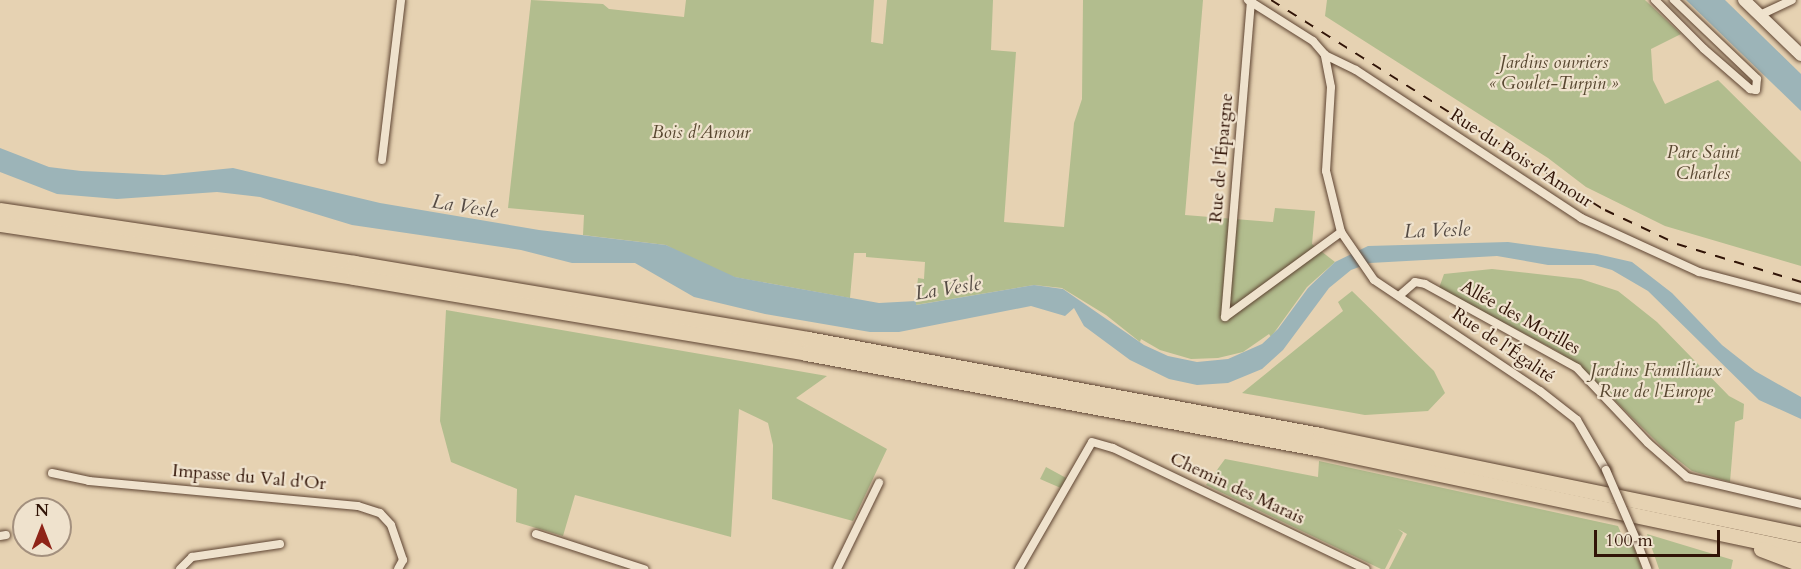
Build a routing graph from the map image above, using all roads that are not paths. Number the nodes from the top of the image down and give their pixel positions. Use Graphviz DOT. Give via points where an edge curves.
graph roads {
  1 [pos="401,0"];
  2 [pos="1655,0"];
  3 [pos="1674,0"];
  4 [pos="1744,0"];
  5 [pos="1792,0"];
  6 [pos="1249,1"];
  7 [pos="1760,15"];
  8 [pos="1325,55"];
  9 [pos="1801,55"];
  10 [pos="382,160"];
  11 [pos="0,210"];
  12 [pos="0,224"];
  13 [pos="1341,232"];
  14 [pos="1400,296"];
  15 [pos="1801,299"];
  16 [pos="52,473"];
  17 [pos="879,483"];
  18 [pos="1801,504"];
  19 [pos="1675,515"];
  20 [pos="1704,529"];
  21 [pos="536,534"];
  22 [pos="1801,535"];
  23 [pos="280,544"];
  24 [pos="1801,550"];
  25 [pos="1801,564"];
  26 [pos="180,569"];
  27 [pos="398,569"];
  28 [pos="644,569"];
  29 [pos="837,569"];
  30 [pos="1019,569"];
  31 [pos="1365,569"];
  32 [pos="1647,569"];
  1 -- 10 [label="street"];
  2 -- 3 [label="street" via="1704,49 1756,90 1757,79"];
  4 -- 7 [label="main road"];
  5 -- 7 [label="street"];
  6 -- 8 [label="street, Rue du Bois d'Amour" via="1313,41"];
  6 -- 13 [label="street, Rue de l'Épargne" via="1225,317"];
  7 -- 9 [label="main road"];
  8 -- 13 [label="street" via="1331,87 1326,171"];
  8 -- 15 [label="street, Rue du Bois d'Amour" via="1356,70 1581,218 1699,272"];
  11 -- 19 [label="highway" via="354,263 808,339 1182,408"];
  12 -- 19 [label="highway" via="354,277 806,353"];
  13 -- 14 [label="street, Rue de l'Égalité" via="1374,280"];
  14 -- 18 [label="street, Allée des Morilles" via="1415,282 1425,284 1577,368 1648,443 1688,477"];
  14 -- 32 [label="street, Rue de l'Égalité, bridge" via="1566,411 1587,435 1606,470"];
  16 -- 27 [label="street, Impasse du Val d'Or" via="89,481 358,506 380,513 391,525 403,560"];
  17 -- 29 [label="street"];
  19 -- 20 [label="highway"];
  19 -- 22 [label="highway"];
  20 -- 24 [label="highway"];
  20 -- 25 [label="highway"];
  21 -- 28 [label="street"];
  23 -- 26 [label="street" via="192,557"];
  30 -- 31 [label="street, Chemin des Marais" via="1092,442 1102,443"];
}
